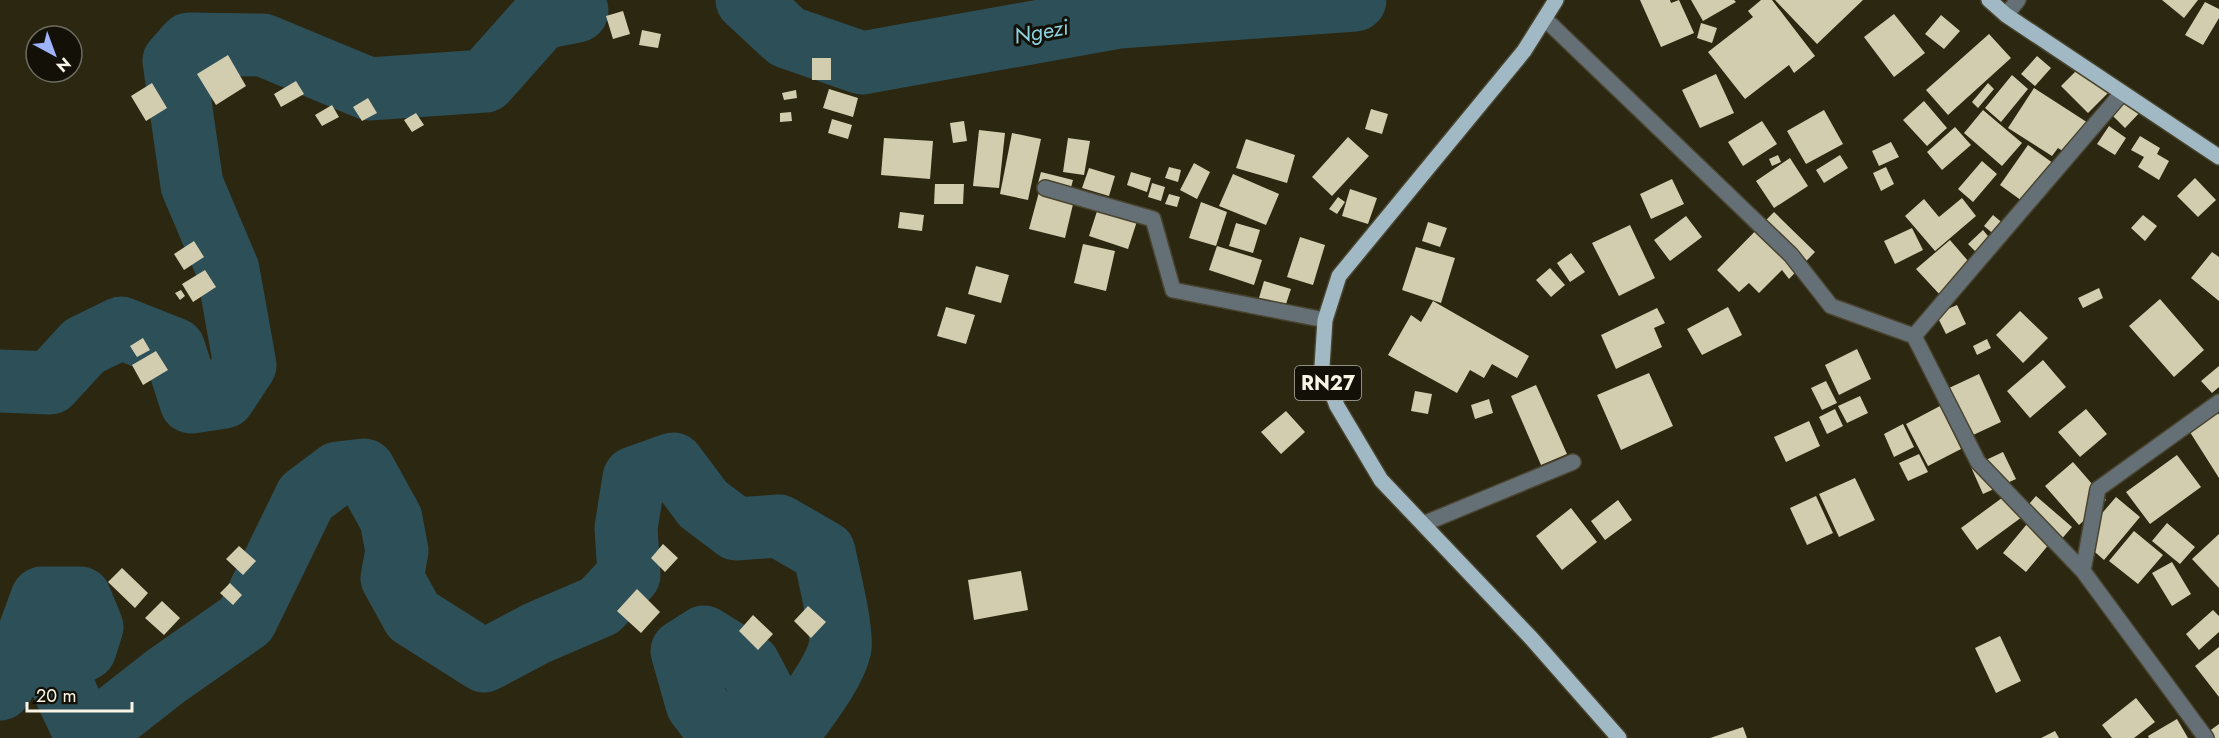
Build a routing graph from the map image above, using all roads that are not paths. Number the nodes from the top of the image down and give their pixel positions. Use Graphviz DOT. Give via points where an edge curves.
graph roads {
  1 [pos="1556,0"];
  2 [pos="1989,0"];
  3 [pos="2018,0"];
  4 [pos="2006,15"];
  5 [pos="1545,18"];
  6 [pos="2122,93"];
  7 [pos="2219,157"];
  8 [pos="1045,188"];
  9 [pos="1325,320"];
  10 [pos="1914,336"];
  11 [pos="2219,402"];
  12 [pos="1573,462"];
  13 [pos="1423,524"];
  14 [pos="2083,571"];
  15 [pos="1619,738"];
  16 [pos="2206,738"];
  1 -- 5 [label="main road, RN27"];
  2 -- 4 [label="main road"];
  3 -- 4 [label="street"];
  4 -- 6 [label="main road"];
  5 -- 9 [label="main road, RN27" via="1524,51 1339,276"];
  5 -- 10 [label="street" via="1791,255 1831,306"];
  6 -- 7 [label="main road"];
  6 -- 10 [label="street"];
  8 -- 9 [label="street" via="1153,219 1173,290"];
  9 -- 13 [label="main road, RN27" via="1322,366 1337,406 1382,480"];
  10 -- 14 [label="street" via="1978,462"];
  11 -- 14 [label="street" via="2098,489"];
  12 -- 13 [label="street"];
  13 -- 15 [label="main road, RN27"];
  14 -- 16 [label="street"];
}
